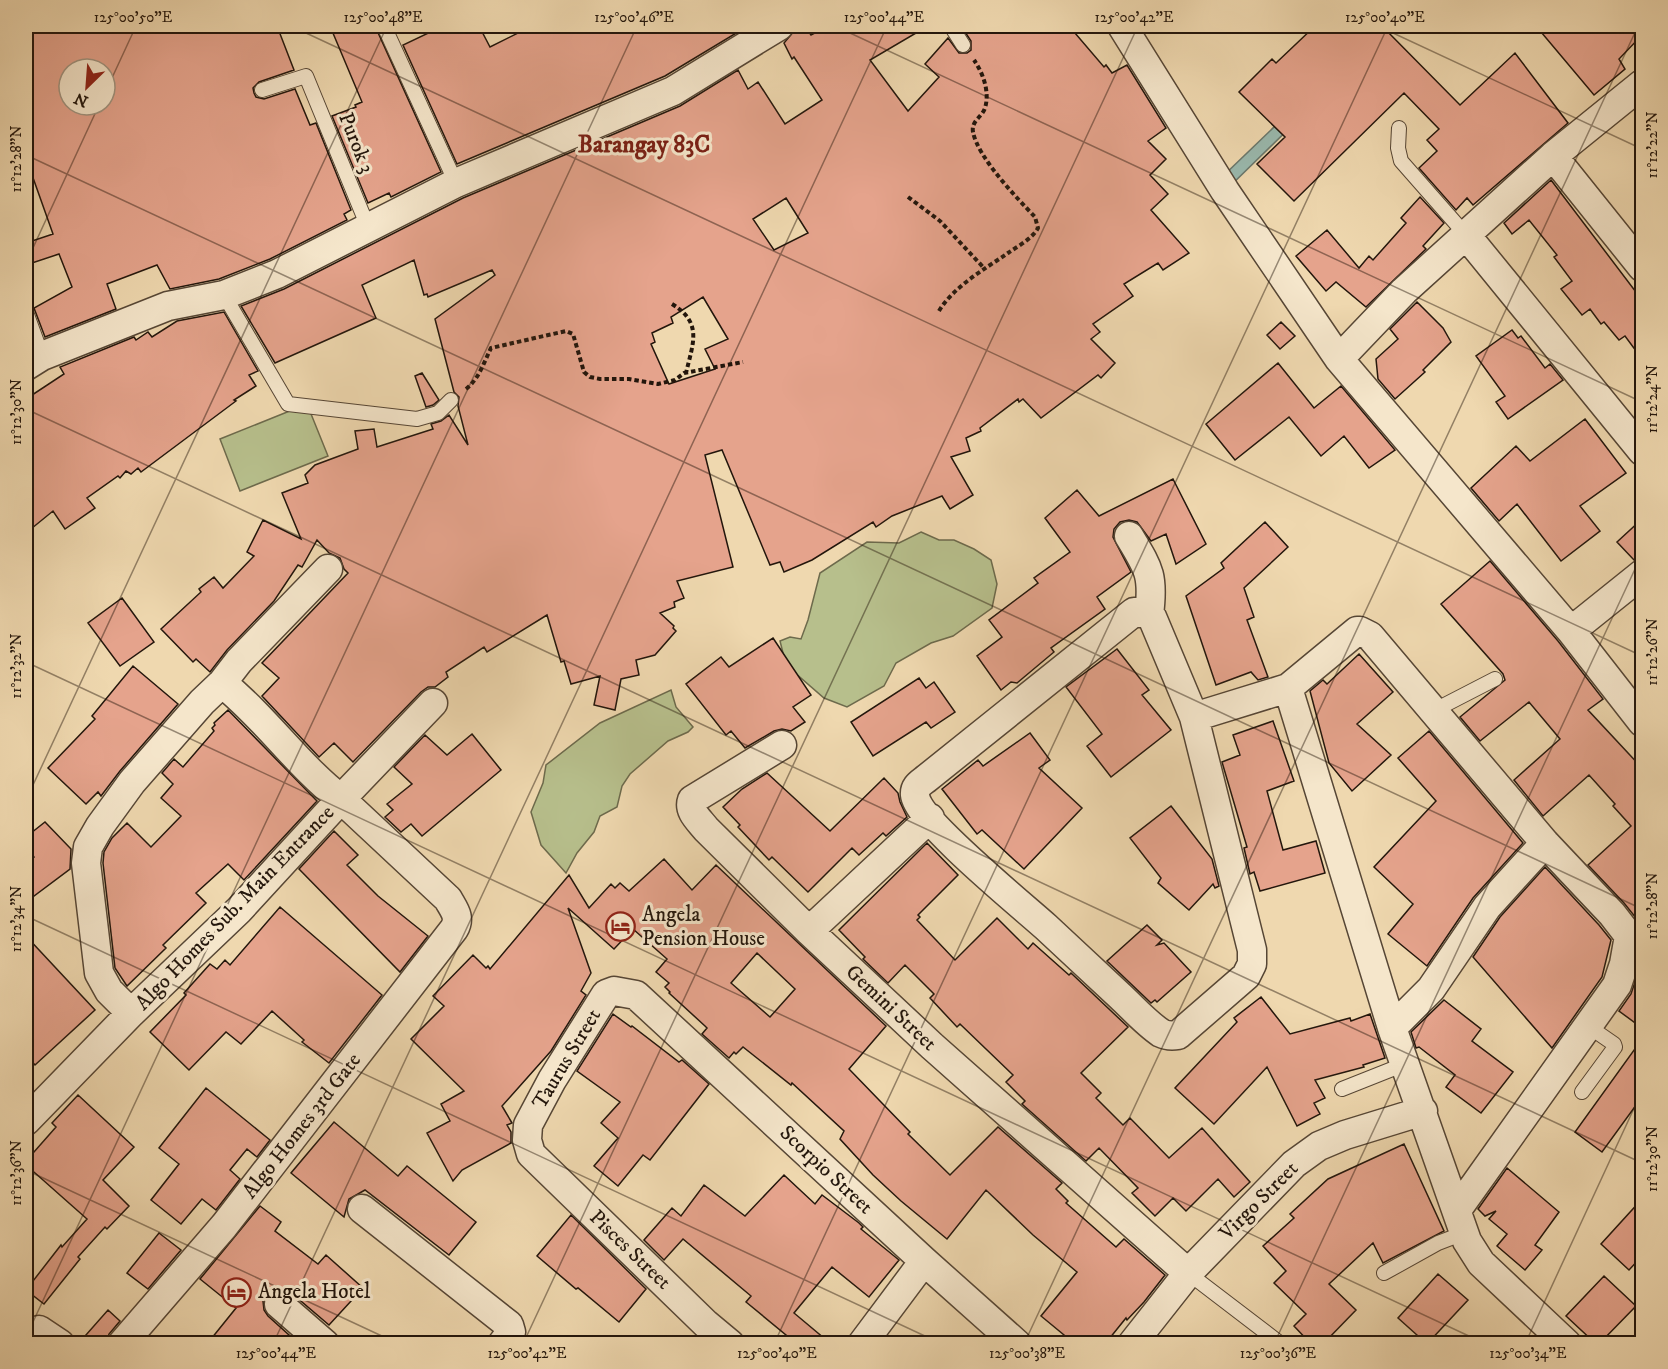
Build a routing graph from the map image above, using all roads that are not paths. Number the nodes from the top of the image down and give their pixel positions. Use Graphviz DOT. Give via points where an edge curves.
graph roads {
  1 [pos="384,26"];
  2 [pos="951,26"];
  3 [pos="1122,26"];
  4 [pos="774,27"];
  5 [pos="963,45"];
  6 [pos="1642,84"];
  7 [pos="262,90"];
  8 [pos="1399,128"];
  9 [pos="1553,156"];
  10 [pos="456,183"];
  11 [pos="368,226"];
  12 [pos="1466,235"];
  13 [pos="1642,267"];
  14 [pos="224,296"];
  15 [pos="26,312"];
  16 [pos="1339,359"];
  17 [pos="34,361"];
  18 [pos="451,400"];
  19 [pos="1642,451"];
  20 [pos="1129,536"];
  21 [pos="328,569"];
  22 [pos="1642,574"];
  23 [pos="1149,615"];
  24 [pos="1571,631"];
  25 [pos="1495,679"];
  26 [pos="222,683"];
  27 [pos="1288,688"];
  28 [pos="434,704"];
  29 [pos="1433,711"];
  30 [pos="1194,717"];
  31 [pos="1642,722"];
  32 [pos="782,745"];
  33 [pos="341,799"];
  34 [pos="930,818"];
  35 [pos="1545,843"];
  36 [pos="448,899"];
  37 [pos="809,931"];
  38 [pos="636,995"];
  39 [pos="131,1014"];
  40 [pos="1588,1026"];
  41 [pos="1392,1028"];
  42 [pos="1405,1064"];
  43 [pos="1342,1089"];
  44 [pos="1582,1092"];
  45 [pos="1423,1111"];
  46 [pos="26,1121"];
  47 [pos="531,1154"];
  48 [pos="362,1209"];
  49 [pos="1460,1221"];
  50 [pos="924,1261"];
  51 [pos="1188,1272"];
  52 [pos="1384,1273"];
  53 [pos="279,1304"];
  54 [pos="26,1340"];
  55 [pos="60,1344"];
  56 [pos="122,1344"];
  57 [pos="325,1344"];
  58 [pos="501,1344"];
  59 [pos="730,1344"];
  60 [pos="862,1344"];
  61 [pos="1017,1344"];
  62 [pos="1132,1344"];
  63 [pos="1281,1344"];
  64 [pos="1567,1344"];
  1 -- 10 [label="lane"];
  2 -- 5 [label="lane"];
  3 -- 16 [label="street" via="1231,200"];
  4 -- 10 [label="street" via="673,91"];
  6 -- 9 [label="street"];
  7 -- 11 [label="lane, Purok 3" via="306,76"];
  8 -- 12 [label="lane" via="1401,161"];
  9 -- 12 [label="street"];
  9 -- 13 [label="street"];
  10 -- 11 [label="street"];
  11 -- 14 [label="street" via="277,274"];
  12 -- 16 [label="street" via="1404,291"];
  12 -- 19 [label="street"];
  14 -- 17 [label="street" via="168,306"];
  14 -- 18 [label="lane" via="288,404 417,419 438,413"];
  15 -- 17 [label="lane"];
  16 -- 24 [label="street"];
  20 -- 23 [label="street" via="1151,577"];
  21 -- 26 [label="street"];
  22 -- 24 [label="street"];
  23 -- 30 [label="street"];
  23 -- 34 [label="street" via="1134,612 917,786 916,800"];
  24 -- 31 [label="street"];
  25 -- 29 [label="lane"];
  26 -- 33 [label="street"];
  26 -- 39 [label="street" via="132,782 88,848 86,863 99,973"];
  27 -- 29 [label="street" via="1360,631 1370,636"];
  27 -- 30 [label="street"];
  27 -- 41 [label="street"];
  28 -- 33 [label="street"];
  29 -- 35 [label="street"];
  30 -- 34 [label="street" via="1252,950 1252,964 1246,976 1178,1035 1163,1034 1143,1018 1046,926 963,855"];
  32 -- 37 [label="street, Gemini Street" via="692,800 690,805 706,829"];
  33 -- 36 [label="street, Algo Homes Sub. Main Entrance"];
  33 -- 39 [label="street, Algo Homes Sub. Main Entrance" via="239,910"];
  34 -- 37 [label="street"];
  35 -- 40 [label="street" via="1629,936 1617,985"];
  35 -- 41 [label="street" via="1487,907 1431,989"];
  36 -- 56 [label="street, Algo Homes 3rd Gate" via="457,915 454,929 224,1226"];
  37 -- 51 [label="street, Gemini Street" via="932,1046"];
  38 -- 47 [label="street, Taurus Street" via="614,991 606,994 528,1125 526,1140"];
  38 -- 50 [label="street, Scorpio Street"];
  39 -- 46 [label="street, Algo Homes Sub. Main Entrance"];
  40 -- 44 [label="lane" via="1615,1047"];
  40 -- 49 [label="street"];
  41 -- 42 [label="street"];
  42 -- 43 [label="lane"];
  42 -- 45 [label="street"];
  45 -- 49 [label="street"];
  45 -- 51 [label="street, Virgo Street" via="1319,1146 1294,1164"];
  47 -- 59 [label="street, Pisces Street"];
  48 -- 58 [label="street" via="509,1325 511,1332"];
  49 -- 52 [label="lane" via="1438,1243"];
  49 -- 64 [label="street" via="1481,1263"];
  50 -- 60 [label="street"];
  50 -- 61 [label="street, Scorpio Street"];
  51 -- 62 [label="street, Virgo Street"];
  51 -- 63 [label="lane"];
  53 -- 57 [label="street"];
  54 -- 55 [label="street" via="39,1330"];
}
